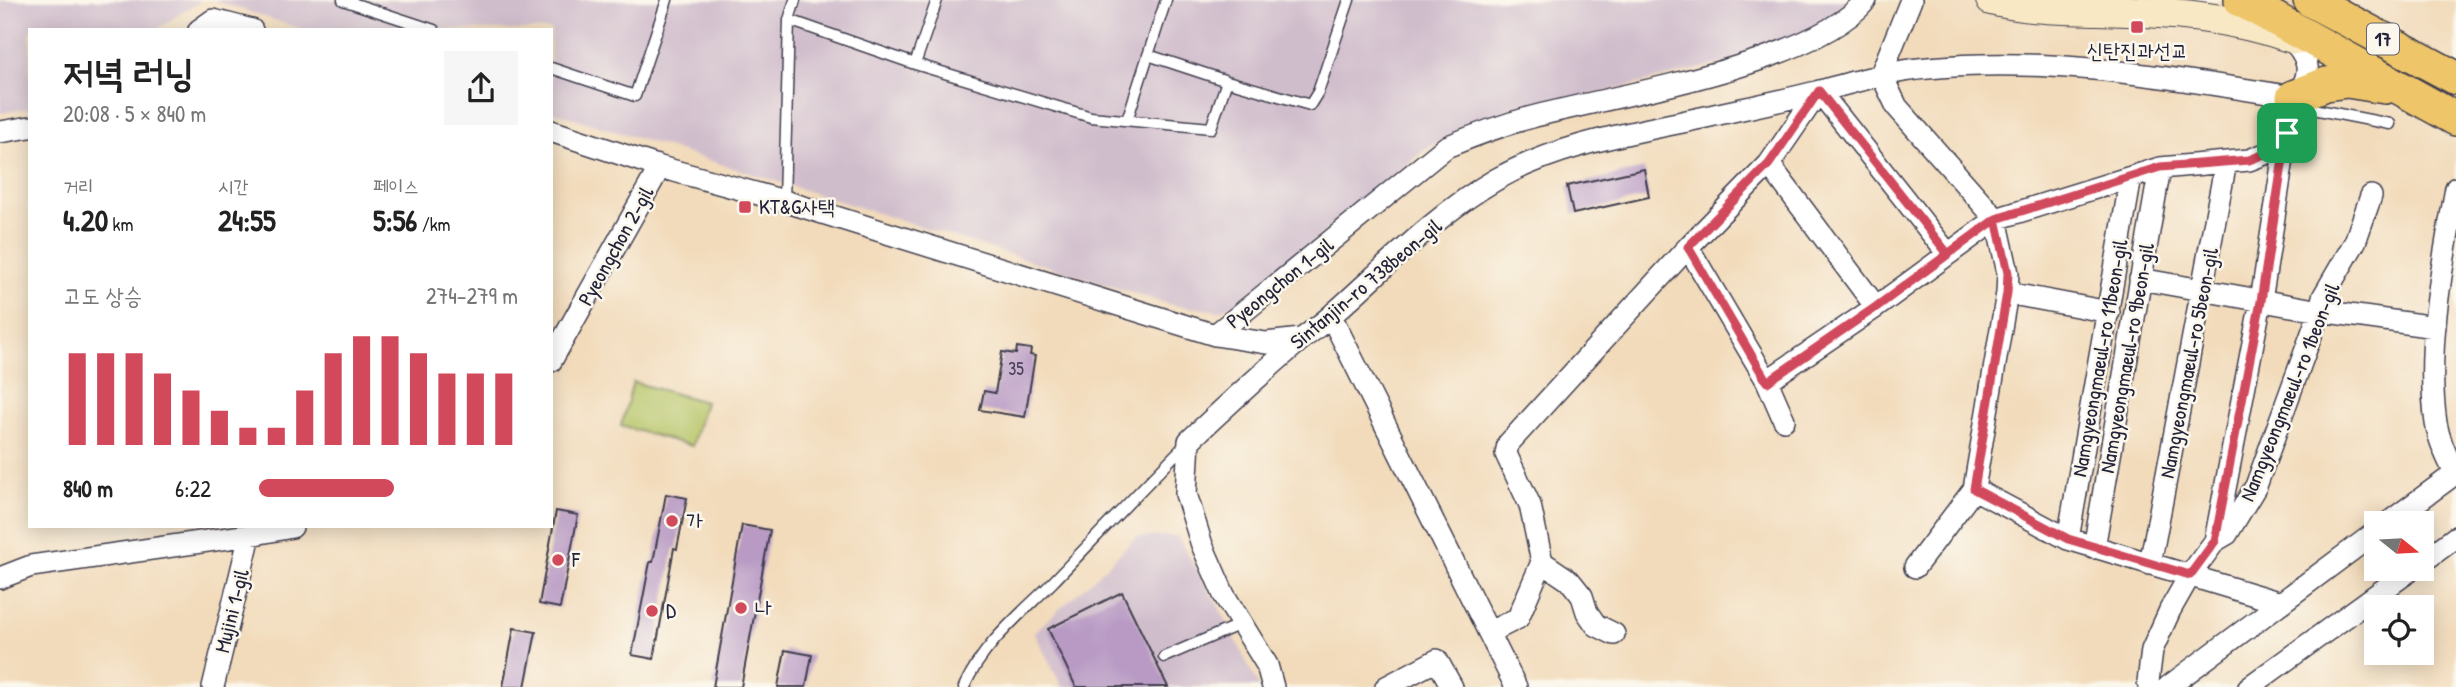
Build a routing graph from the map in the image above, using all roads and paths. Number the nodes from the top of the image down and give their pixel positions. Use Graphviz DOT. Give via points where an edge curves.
graph roads {
  1 [pos="343,0"];
  2 [pos="667,0"];
  3 [pos="796,0"];
  4 [pos="937,0"];
  5 [pos="1166,0"];
  6 [pos="1349,0"];
  7 [pos="1866,0"];
  8 [pos="1911,0"];
  9 [pos="1991,0"];
  10 [pos="2241,0"];
  11 [pos="2310,0"];
  12 [pos="2043,4"];
  13 [pos="789,20"];
  14 [pos="202,28"];
  15 [pos="244,28"];
  16 [pos="428,28"];
  17 [pos="2287,36"];
  18 [pos="1148,55"];
  19 [pos="2341,56"];
  20 [pos="915,64"];
  21 [pos="553,69"];
  22 [pos="1881,74"];
  23 [pos="2456,78"];
  24 [pos="1227,81"];
  25 [pos="2402,89"];
  26 [pos="1819,91"];
  27 [pos="2292,101"];
  28 [pos="2456,119"];
  29 [pos="1127,120"];
  30 [pos="2390,124"];
  31 [pos="28,127"];
  32 [pos="0,132"];
  33 [pos="553,132"];
  34 [pos="2287,133"];
  35 [pos="2226,162"];
  36 [pos="1769,164"];
  37 [pos="660,167"];
  38 [pos="2160,167"];
  39 [pos="2131,177"];
  40 [pos="2456,188"];
  41 [pos="2371,196"];
  42 [pos="784,201"];
  43 [pos="1996,219"];
  44 [pos="1688,247"];
  45 [pos="1948,254"];
  46 [pos="2140,279"];
  47 [pos="2203,291"];
  48 [pos="2007,293"];
  49 [pos="2261,301"];
  50 [pos="1876,307"];
  51 [pos="2320,311"];
  52 [pos="2109,312"];
  53 [pos="1331,316"];
  54 [pos="2435,327"];
  55 [pos="1215,335"];
  56 [pos="1301,339"];
  57 [pos="553,357"];
  58 [pos="1767,382"];
  59 [pos="1784,420"];
  60 [pos="1189,441"];
  61 [pos="2456,473"];
  62 [pos="1974,489"];
  63 [pos="2405,511"];
  64 [pos="287,528"];
  65 [pos="250,536"];
  66 [pos="2456,537"];
  67 [pos="2068,539"];
  68 [pos="2215,541"];
  69 [pos="2364,541"];
  70 [pos="2094,548"];
  71 [pos="2434,553"];
  72 [pos="1542,562"];
  73 [pos="2150,564"];
  74 [pos="1915,567"];
  75 [pos="2190,575"];
  76 [pos="0,578"];
  77 [pos="2395,581"];
  78 [pos="2281,603"];
  79 [pos="1241,624"];
  80 [pos="1490,632"];
  81 [pos="1614,634"];
  82 [pos="1164,657"];
  83 [pos="213,687"];
  84 [pos="964,687"];
  85 [pos="1273,687"];
  86 [pos="1386,687"];
  87 [pos="1452,687"];
  88 [pos="1516,687"];
  89 [pos="2150,687"];
  90 [pos="2168,687"];
  91 [pos="2249,687"];
  1 -- 16 [label="lane"];
  2 -- 21 [label="lane" via="635,96"];
  3 -- 13 [label="lane"];
  4 -- 20 [label="lane"];
  5 -- 18 [label="lane"];
  6 -- 24 [label="lane" via="1310,105"];
  7 -- 55 [label="street, Pyeongchon 1-gil" via="1816,38 1769,55 1531,117 1446,147"];
  8 -- 22 [label="street"];
  9 -- 12 [label="street"];
  10 -- 19 [label="main road, 17"];
  11 -- 23 [label="main road, 17"];
  12 -- 17 [label="street" via="2212,18"];
  13 -- 20 [label="lane"];
  13 -- 42 [label="lane"];
  14 -- 15 [label="street" via="213,20"];
  17 -- 19 [label="street"];
  17 -- 27 [label="street" via="2307,62 2304,84"];
  18 -- 24 [label="lane"];
  18 -- 29 [label="lane"];
  19 -- 25 [label="main road, 17"];
  20 -- 29 [label="lane" via="1091,117"];
  22 -- 26 [label="street, Sintanjin-ro 738beon-gil"];
  22 -- 27 [label="street, Sintanjin-ro 738beon-gil" via="1948,66 2085,67"];
  22 -- 43 [label="street" via="1897,107"];
  24 -- 29 [label="lane" via="1211,128"];
  25 -- 27 [label="main road" via="2347,81 2326,84"];
  25 -- 28 [label="main road, 17"];
  26 -- 36 [label="street"];
  26 -- 45 [label="street"];
  26 -- 53 [label="street, Sintanjin-ro 738beon-gil" via="1582,145 1517,168 1470,196"];
  27 -- 30 [label="lane"];
  27 -- 34 [label="street"];
  31 -- 32 [label="street"];
  33 -- 37 [label="street, Pyeongchon 1-gil"];
  34 -- 35 [label="street" via="2270,152"];
  34 -- 49 [label="street"];
  35 -- 38 [label="street"];
  35 -- 47 [label="street, Namgyeongmaeul-ro 5beon-gil"];
  36 -- 44 [label="street"];
  36 -- 50 [label="street"];
  37 -- 42 [label="street, Pyeongchon 1-gil"];
  37 -- 57 [label="street, Pyeongchon 2-gil"];
  38 -- 39 [label="street"];
  38 -- 46 [label="street, Namgyeongmaeul-ro 9beon-gil"];
  39 -- 43 [label="street"];
  39 -- 52 [label="street, Namgyeongmaeul-ro 11beon-gil"];
  40 -- 54 [label="street"];
  41 -- 51 [label="street, Namgyeongmaeul-ro 1beon-gil" via="2355,242 2323,297"];
  42 -- 55 [label="street, Pyeongchon 1-gil"];
  43 -- 45 [label="street"];
  43 -- 48 [label="street" via="2008,273"];
  44 -- 58 [label="street"];
  44 -- 72 [label="street" via="1508,444 1506,454 1530,505"];
  45 -- 50 [label="street"];
  46 -- 47 [label="street"];
  46 -- 70 [label="street, Namgyeongmaeul-ro 9beon-gil"];
  47 -- 49 [label="street"];
  47 -- 73 [label="street, Namgyeongmaeul-ro 5beon-gil"];
  48 -- 52 [label="street"];
  48 -- 62 [label="street"];
  49 -- 51 [label="street"];
  49 -- 68 [label="street"];
  50 -- 58 [label="street"];
  51 -- 54 [label="street"];
  51 -- 68 [label="street, Namgyeongmaeul-ro 1beon-gil" via="2256,486 2227,534"];
  52 -- 67 [label="street, Namgyeongmaeul-ro 11beon-gil"];
  53 -- 56 [label="street, Sintanjin-ro 738beon-gil"];
  53 -- 80 [label="street"];
  54 -- 61 [label="street" via="2432,377 2436,425"];
  55 -- 56 [label="street" via="1266,343"];
  56 -- 60 [label="street, Sintanjin-ro 738beon-gil"];
  58 -- 59 [label="street"];
  60 -- 79 [label="street" via="1186,494 1202,545"];
  60 -- 84 [label="lane" via="1005,627 973,667"];
  61 -- 63 [label="street"];
  62 -- 67 [label="street"];
  62 -- 74 [label="street"];
  64 -- 65 [label="street"];
  65 -- 76 [label="street" via="31,566"];
  65 -- 83 [label="street, Mujini 1-gil"];
  66 -- 71 [label="street"];
  67 -- 70 [label="street"];
  68 -- 75 [label="street, Namgyeongmaeul-ro 1beon-gil"];
  69 -- 78 [label="street"];
  70 -- 73 [label="street"];
  72 -- 80 [label="street" via="1518,618"];
  72 -- 81 [label="street" via="1570,581 1596,625"];
  73 -- 75 [label="street"];
  75 -- 78 [label="street"];
  75 -- 89 [label="street, Namgyeongmaeul-ro 1beon-gil" via="2152,650"];
  77 -- 91 [label="street"];
  78 -- 90 [label="street"];
  79 -- 82 [label="lane"];
  79 -- 85 [label="street" via="1267,665"];
  80 -- 88 [label="street"];
  86 -- 87 [label="street" via="1437,660"];
}
